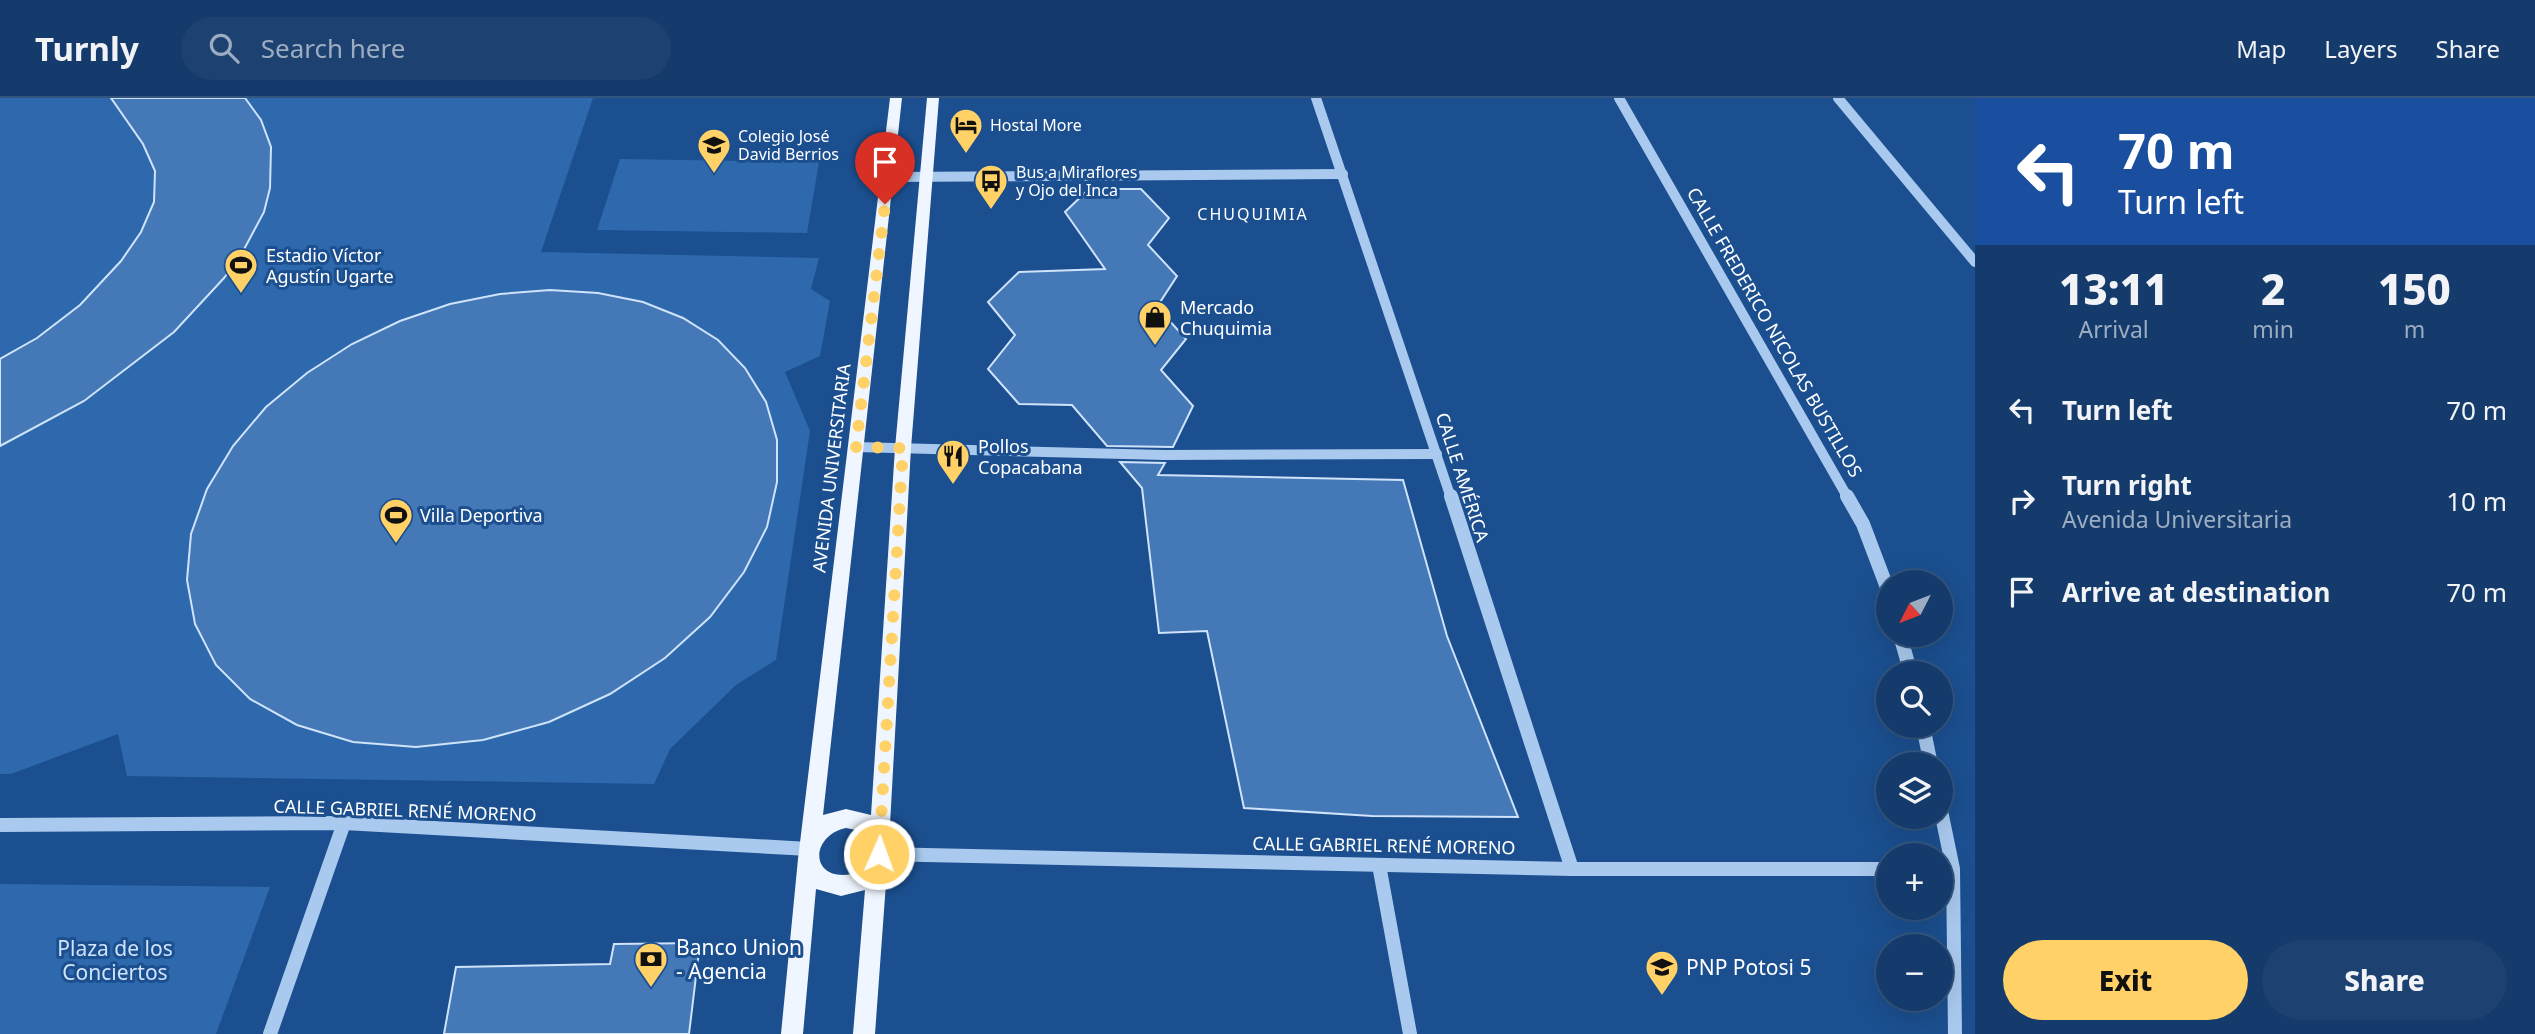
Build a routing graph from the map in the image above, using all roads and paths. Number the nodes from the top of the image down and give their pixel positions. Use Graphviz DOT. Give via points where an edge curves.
graph roads {
  1 [pos="896,98"];
  2 [pos="933,98"];
  3 [pos="1316,98"];
  4 [pos="1619,98"];
  5 [pos="1838,98"];
  6 [pos="1343,174"];
  7 [pos="888,177"];
  8 [pos="928,177"];
  9 [pos="1975,262"];
  10 [pos="856,447"];
  11 [pos="903,448"];
  12 [pos="1437,454"];
  13 [pos="1880,570"];
  14 [pos="344,823"];
  15 [pos="0,825"];
  16 [pos="809,850"];
  17 [pos="878,853"];
  18 [pos="1379,864"];
  19 [pos="1572,869"];
  20 [pos="1876,869"];
  21 [pos="1949,920"];
  22 [pos="270,1034"];
  23 [pos="792,1034"];
  24 [pos="864,1034"];
  25 [pos="1410,1034"];
  26 [pos="1955,1034"];
  1 -- 7 [label="main road, AVENIDA UNIVERSITARIA"];
  2 -- 8 [label="main road"];
  3 -- 6 [label="street, CALLE AMÉRICA"];
  4 -- 13 [label="street, CALLE FREDERICO NICOLAS BUSTILLOS" via="1863,524"];
  5 -- 9 [label="street"];
  6 -- 8 [label="street"];
  6 -- 12 [label="street, CALLE AMÉRICA"];
  7 -- 8 [label="street"];
  7 -- 10 [label="main road, AVENIDA UNIVERSITARIA"];
  8 -- 11 [label="main road"];
  10 -- 11 [label="street"];
  10 -- 16 [label="main road, AVENIDA UNIVERSITARIA"];
  11 -- 12 [label="street" via="1164,455"];
  11 -- 17 [label="main road"];
  12 -- 19 [label="street, CALLE AMÉRICA"];
  14 -- 15 [label="street, CALLE GABRIEL RENÉ MORENO"];
  14 -- 16 [label="street, CALLE GABRIEL RENÉ MORENO"];
  14 -- 22 [label="street"];
  16 -- 17 [label="main road" via="823,825 845,817 867,823"];
  16 -- 17 [label="main road" via="816,876 837,886 860,883"];
  16 -- 23 [label="main road, AVENIDA UNIVERSITARIA"];
  17 -- 18 [label="street, CALLE GABRIEL RENÉ MORENO"];
  17 -- 24 [label="main road"];
  18 -- 19 [label="street, CALLE GABRIEL RENÉ MORENO"];
  18 -- 25 [label="street"];
  19 -- 20 [label="street, CALLE GABRIEL RENÉ MORENO"];
  21 -- 26 [label="street"];
}
